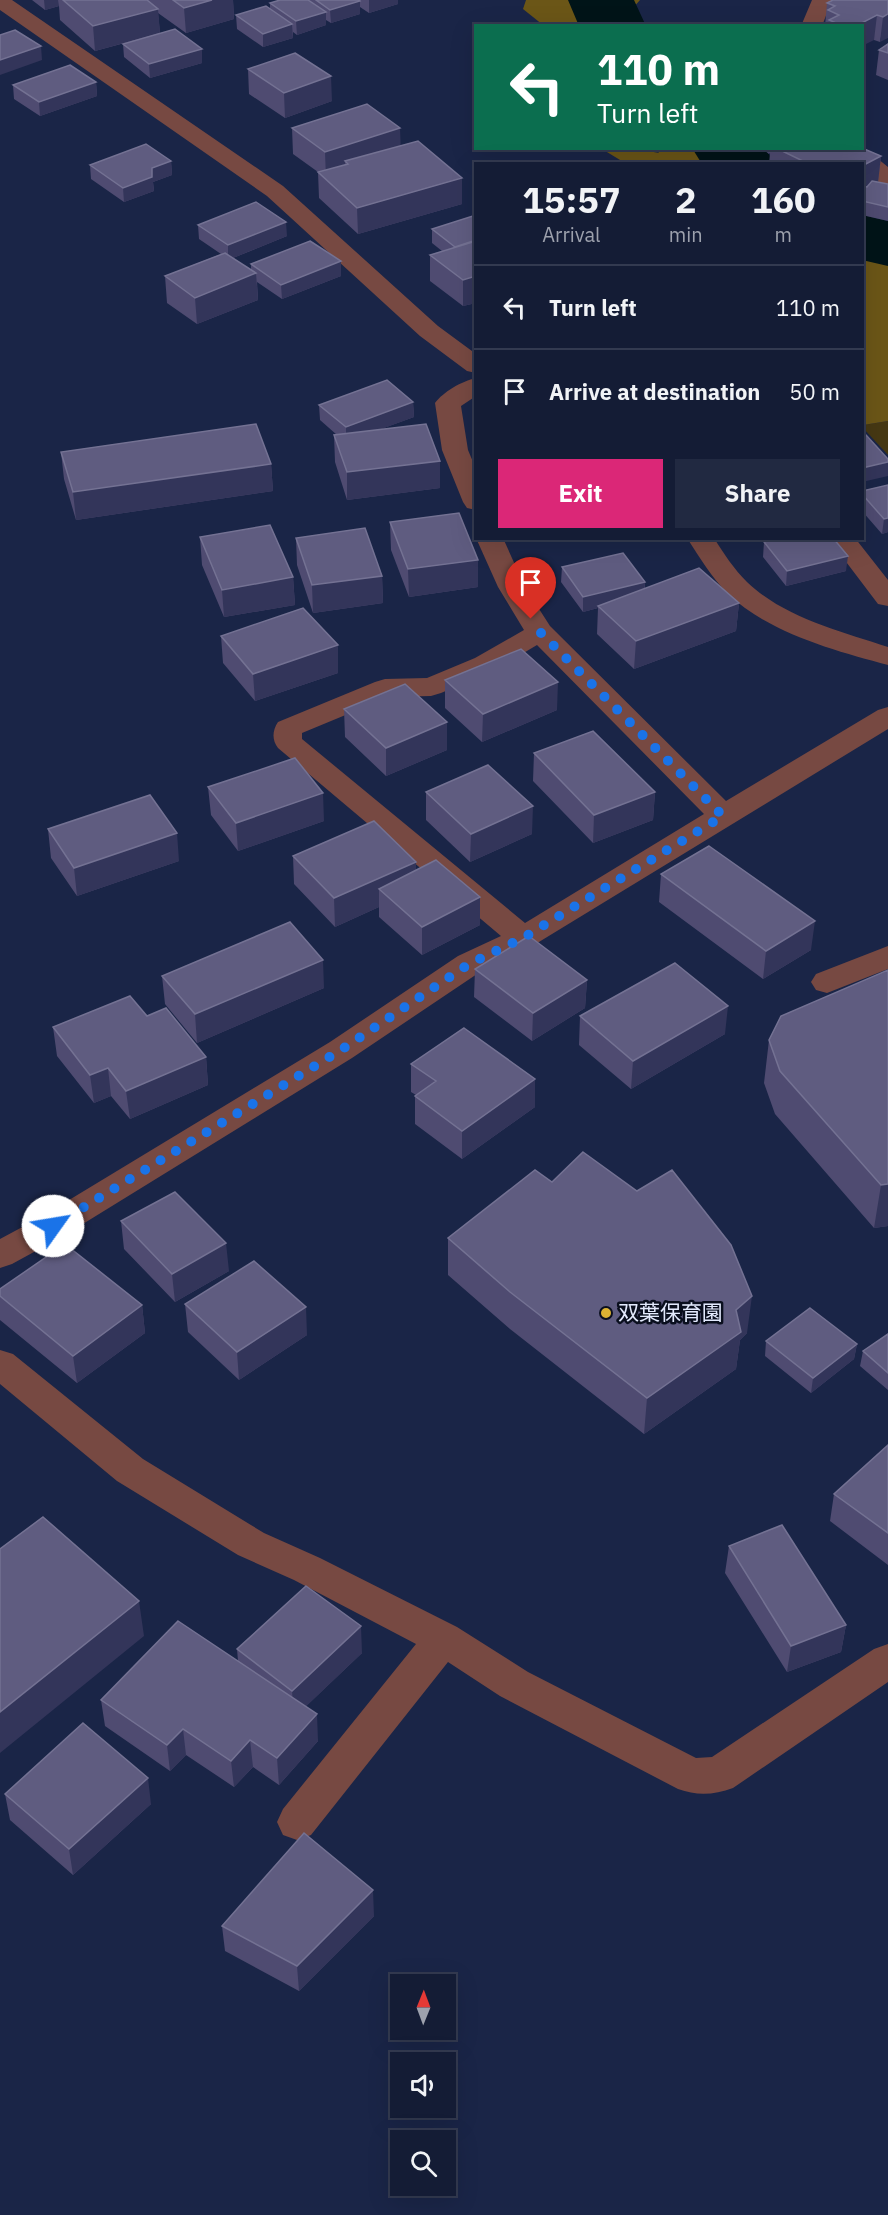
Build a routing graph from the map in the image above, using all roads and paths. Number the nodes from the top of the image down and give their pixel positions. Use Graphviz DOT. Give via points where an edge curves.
graph roads {
  1 [pos="822,0"];
  2 [pos="0,1"];
  3 [pos="812,24"];
  4 [pos="853,150"];
  5 [pos="888,178"];
  6 [pos="474,365"];
  7 [pos="474,386"];
  8 [pos="474,497"];
  9 [pos="490,540"];
  10 [pos="702,540"];
  11 [pos="843,540"];
  12 [pos="888,598"];
  13 [pos="540,632"];
  14 [pos="888,656"];
  15 [pos="888,716"];
  16 [pos="723,816"];
  17 [pos="523,938"];
  18 [pos="888,957"];
  19 [pos="827,982"];
  20 [pos="0,1255"];
  21 [pos="0,1364"];
  22 [pos="442,1639"];
  23 [pos="888,1661"];
  24 [pos="297,1822"];
  1 -- 3 [label="street"];
  2 -- 6 [label="street" via="275,191 429,331"];
  4 -- 5 [label="street"];
  7 -- 8 [label="street" via="448,404 454,450"];
  9 -- 13 [label="street" via="504,578"];
  10 -- 14 [label="street" via="742,592 768,611"];
  11 -- 12 [label="street"];
  13 -- 16 [label="street"];
  13 -- 17 [label="street" via="485,664 431,687 385,688 288,728 288,742"];
  15 -- 16 [label="street"];
  16 -- 17 [label="street"];
  17 -- 20 [label="street" via="469,964 341,1050"];
  18 -- 19 [label="street"];
  21 -- 22 [label="street" via="130,1470 251,1544"];
  22 -- 23 [label="street" via="514,1684 692,1776 719,1775"];
  22 -- 24 [label="street"];
}
